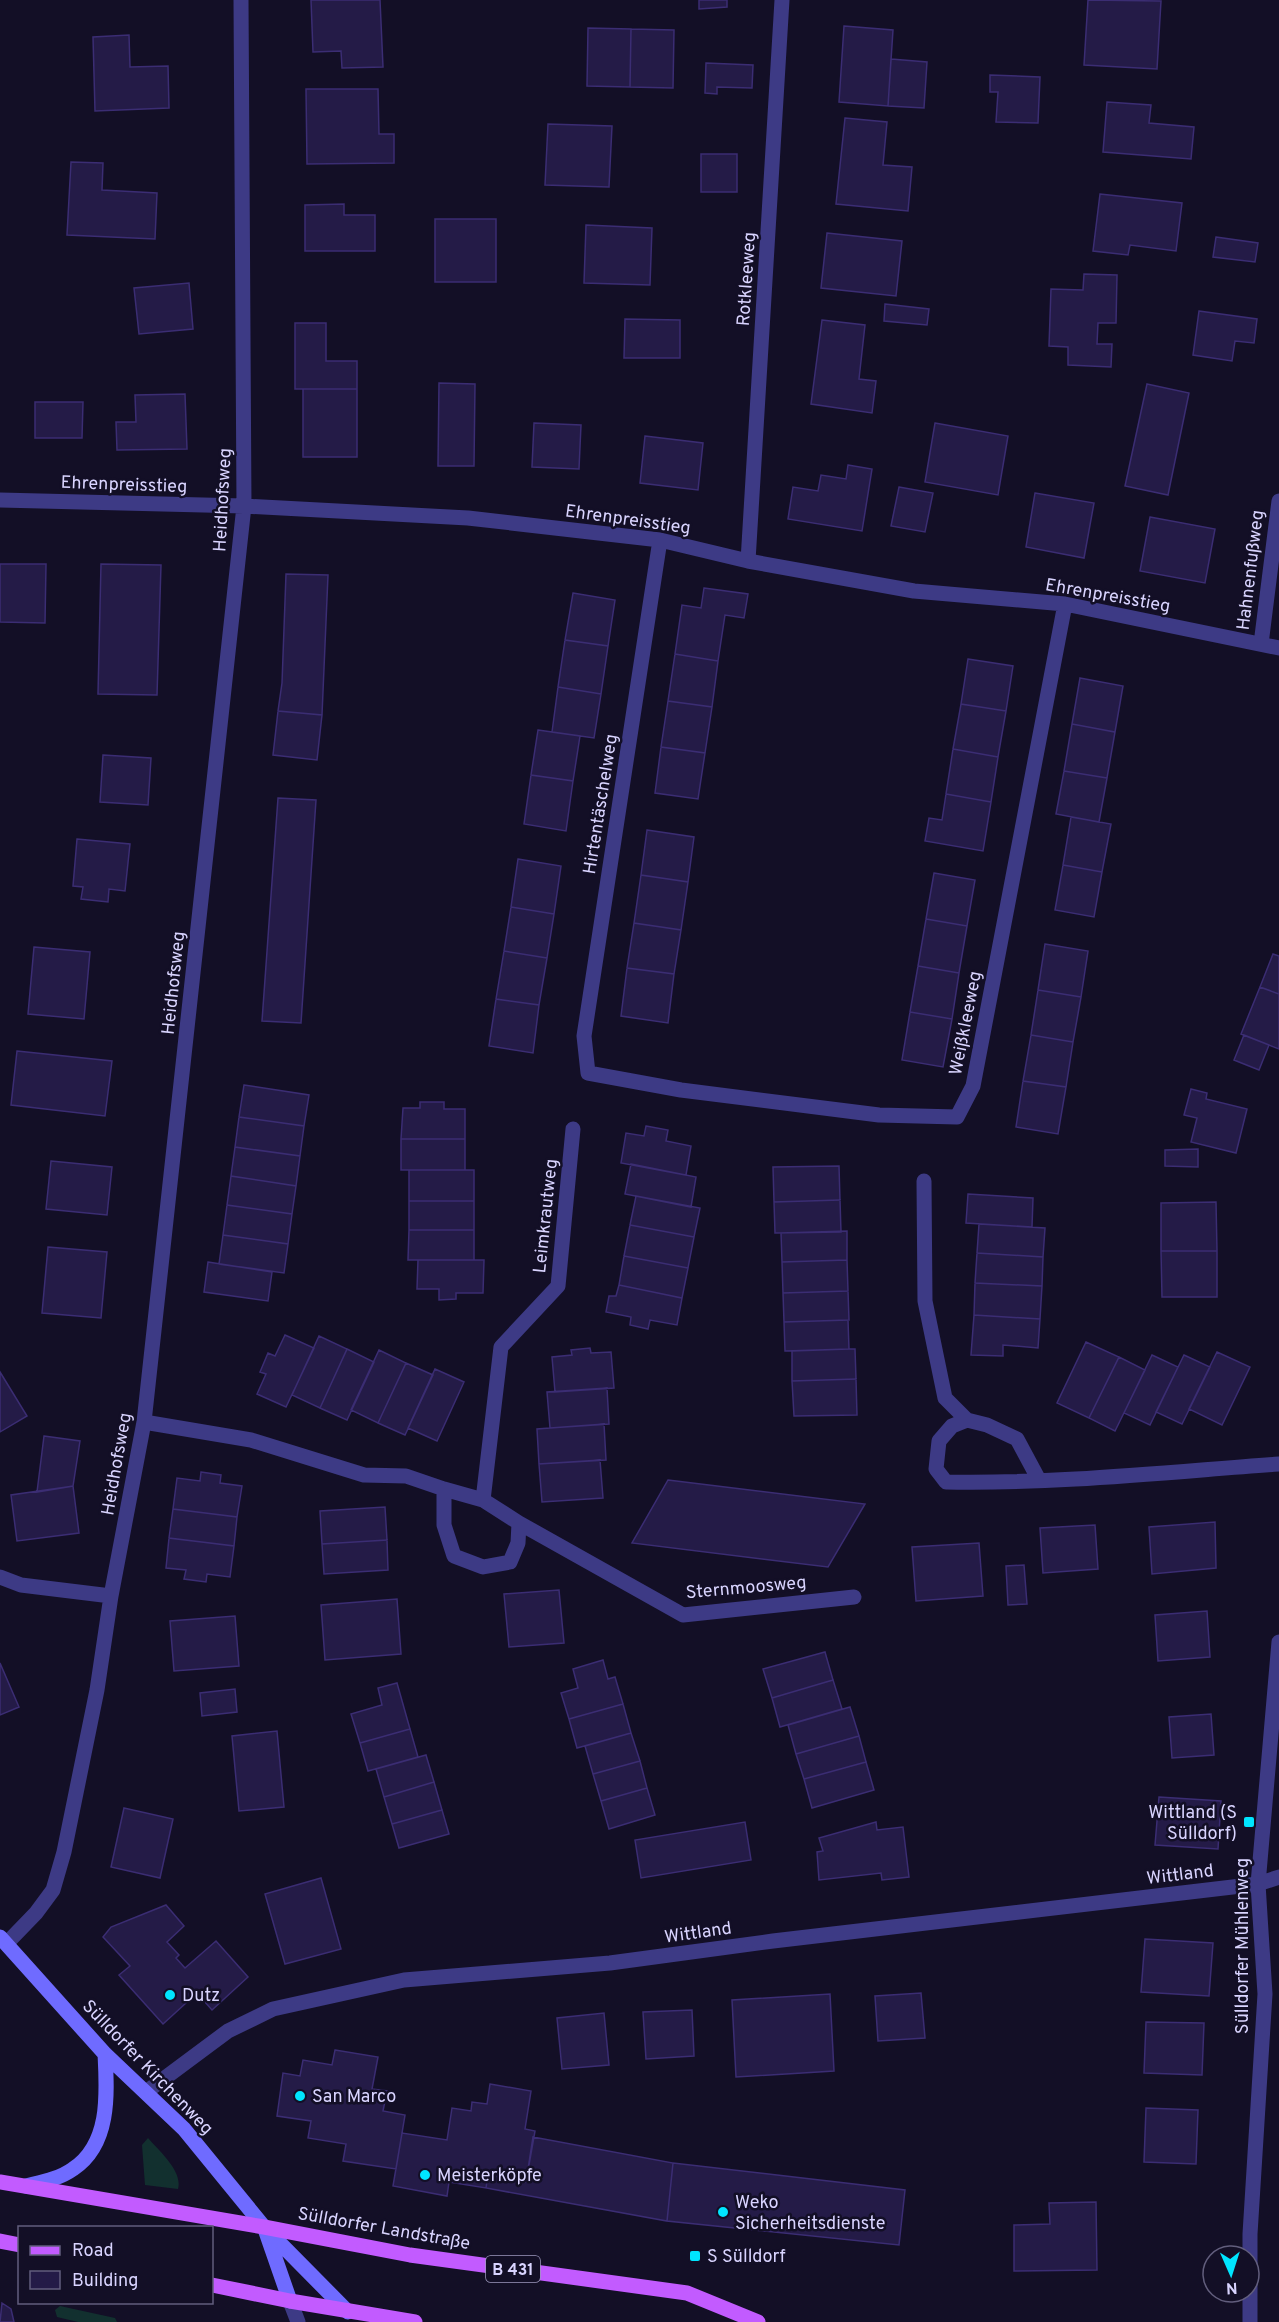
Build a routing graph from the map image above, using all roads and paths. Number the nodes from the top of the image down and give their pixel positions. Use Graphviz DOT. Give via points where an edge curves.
graph roads {
  1 [pos="241,0"];
  2 [pos="782,0"];
  3 [pos="0,500"];
  4 [pos="1279,501"];
  5 [pos="244,506"];
  6 [pos="660,540"];
  7 [pos="748,561"];
  8 [pos="1065,604"];
  9 [pos="1261,644"];
  10 [pos="1279,648"];
  11 [pos="588,1073"];
  12 [pos="573,1129"];
  13 [pos="924,1181"];
  14 [pos="967,1420"];
  15 [pos="144,1422"];
  16 [pos="1279,1464"];
  17 [pos="1039,1480"];
  18 [pos="444,1489"];
  19 [pos="483,1500"];
  20 [pos="519,1523"];
  21 [pos="0,1578"];
  22 [pos="111,1596"];
  23 [pos="854,1597"];
  24 [pos="1279,1642"];
  25 [pos="1279,1877"];
  26 [pos="1258,1884"];
  27 [pos="3,1940"];
  28 [pos="105,2054"];
  29 [pos="146,2092"];
  30 [pos="0,2182"];
  31 [pos="26,2186"];
  32 [pos="264,2227"];
  33 [pos="0,2241"];
  34 [pos="18,2246"];
  35 [pos="213,2285"];
  36 [pos="290,2301"];
  37 [pos="349,2317"];
  38 [pos="298,2322"];
  39 [pos="416,2322"];
  40 [pos="758,2322"];
  41 [pos="1250,2322"];
  1 -- 5 [label="street, Heidhofsweg"];
  2 -- 7 [label="street, Rotkleeweg"];
  3 -- 5 [label="street, Ehrenpreisstieg"];
  4 -- 9 [label="street, Hahnenfußweg"];
  5 -- 6 [label="street, Ehrenpreisstieg" via="468,518"];
  5 -- 15 [label="street, Heidhofsweg"];
  6 -- 7 [label="street, Ehrenpreisstieg"];
  6 -- 11 [label="street, Hirtentäschelweg" via="584,1036"];
  7 -- 8 [label="street, Ehrenpreisstieg" via="914,591"];
  8 -- 9 [label="street, Ehrenpreisstieg"];
  8 -- 11 [label="street, Weißkleeweg" via="973,1086 957,1117 879,1115 681,1090"];
  9 -- 10 [label="street, Ehrenpreisstieg"];
  12 -- 19 [label="street, Leimkrautweg" via="558,1286 501,1347"];
  13 -- 14 [label="street" via="925,1301 945,1398"];
  14 -- 17 [label="street" via="1017,1439"];
  14 -- 17 [label="street" via="952,1426 939,1441 936,1469 946,1482"];
  15 -- 18 [label="street" via="251,1440 364,1475 406,1476"];
  15 -- 22 [label="street, Heidhofsweg"];
  16 -- 17 [label="street"];
  18 -- 19 [label="street"];
  18 -- 20 [label="street" via="444,1525 454,1556 483,1567 510,1562 518,1543"];
  19 -- 20 [label="street"];
  20 -- 23 [label="street, Sternmoosweg" via="683,1615"];
  21 -- 22 [label="street" via="21,1586"];
  22 -- 27 [label="street, Heidhofsweg" via="97,1690 53,1890 36,1914"];
  24 -- 26 [label="street, Sülldorfer Mühlenweg"];
  25 -- 26 [label="street, Wittland"];
  26 -- 29 [label="street, Wittland" via="610,1963 404,1980 273,2010 228,2031"];
  26 -- 41 [label="street, Sülldorfer Mühlenweg" via="1265,1994 1250,2234"];
  27 -- 28 [label="street, Sülldorfer Kirchenweg"];
  28 -- 29 [label="street, Sülldorfer Kirchenweg"];
  28 -- 31 [label="street" via="106,2107 93,2146 74,2169"];
  29 -- 32 [label="street, Sülldorfer Kirchenweg" via="184,2129"];
  30 -- 31 [label="main road, Sülldorfer Landstraße / B 431"];
  31 -- 32 [label="main road, Sülldorfer Landstraße / B 431"];
  32 -- 36 [label="street, Sülldorfer Kirchenweg"];
  32 -- 37 [label="street, Sülldorfer Kirchenweg"];
  32 -- 40 [label="main road, Sülldorfer Landstraße / B 431" via="410,2255 687,2293"];
  33 -- 34 [label="main road"];
  35 -- 36 [label="main road"];
  36 -- 37 [label="main road"];
  36 -- 38 [label="street, Sülldorfer Kirchenweg"];
  37 -- 39 [label="main road"];
}
